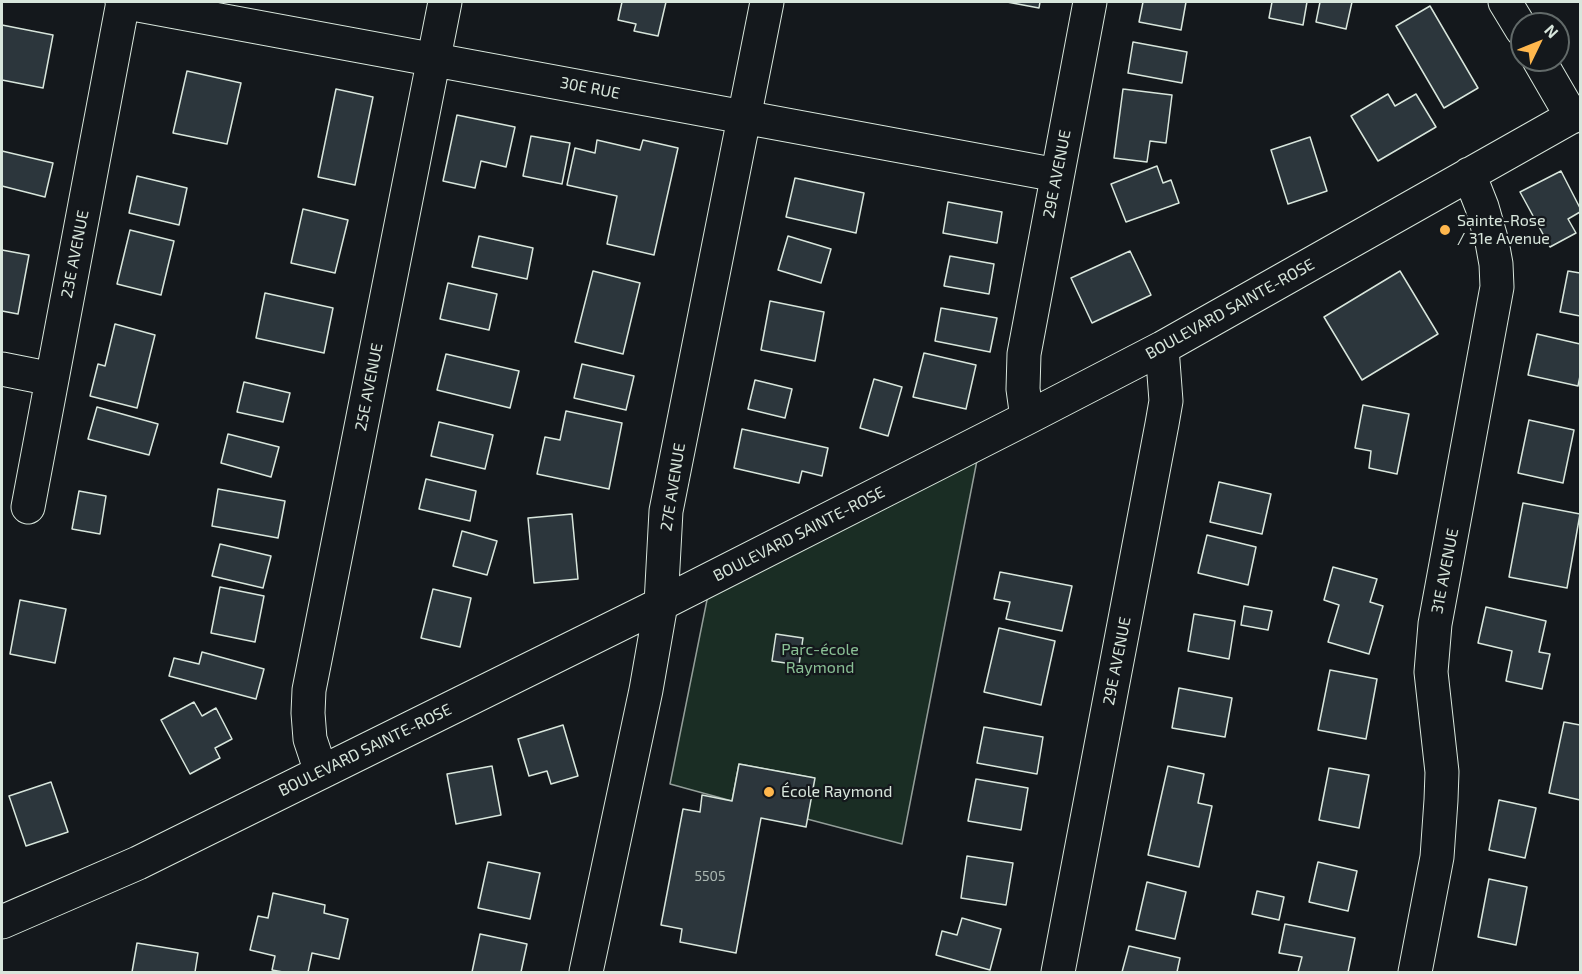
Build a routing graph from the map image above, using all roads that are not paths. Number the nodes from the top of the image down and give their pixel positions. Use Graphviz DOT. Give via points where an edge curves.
graph roads {
  1 [pos="123,2"];
  2 [pos="445,2"];
  3 [pos="767,2"];
  4 [pos="1090,2"];
  5 [pos="435,60"];
  6 [pos="1547,72"];
  7 [pos="1576,115"];
  8 [pos="745,117"];
  9 [pos="1469,174"];
  10 [pos="1057,176"];
  11 [pos="1162,348"];
  12 [pos="2,369"];
  13 [pos="52,379"];
  14 [pos="1027,418"];
  15 [pos="27,507"];
  16 [pos="661,604"];
  17 [pos="321,772"];
  18 [pos="2,921"];
  19 [pos="586,972"];
  20 [pos="1058,972"];
  21 [pos="1415,972"];
  1 -- 5 [label="street, 30E RUE"];
  1 -- 13 [label="street, 23E AVENUE"];
  2 -- 5 [label="street, 25E AVENUE"];
  3 -- 8 [label="street, 27E AVENUE"];
  4 -- 10 [label="street, 29E AVENUE"];
  5 -- 8 [label="street, 30E RUE"];
  5 -- 17 [label="street, 25E AVENUE" via="309,690 310,739"];
  6 -- 7 [label="street"];
  7 -- 9 [label="street, BOULEVARD SAINTE-ROSE"];
  8 -- 10 [label="street, 30E RUE"];
  8 -- 16 [label="street, 27E AVENUE" via="666,511"];
  9 -- 11 [label="street, BOULEVARD SAINTE-ROSE"];
  9 -- 21 [label="street, 31E AVENUE" via="1492,242 1497,287 1433,640 1431,672 1442,772 1441,800 1437,857"];
  10 -- 14 [label="street, 29E AVENUE" via="1024,354"];
  11 -- 14 [label="street, BOULEVARD SAINTE-ROSE"];
  11 -- 20 [label="street, 29E AVENUE" via="1164,412"];
  12 -- 13 [label="street"];
  13 -- 15 [label="street, 23E AVENUE"];
  14 -- 16 [label="street, BOULEVARD SAINTE-ROSE"];
  16 -- 17 [label="street, BOULEVARD SAINTE-ROSE"];
  16 -- 19 [label="street, 27E AVENUE"];
  17 -- 18 [label="street, BOULEVARD SAINTE-ROSE" via="138,863"];
}
